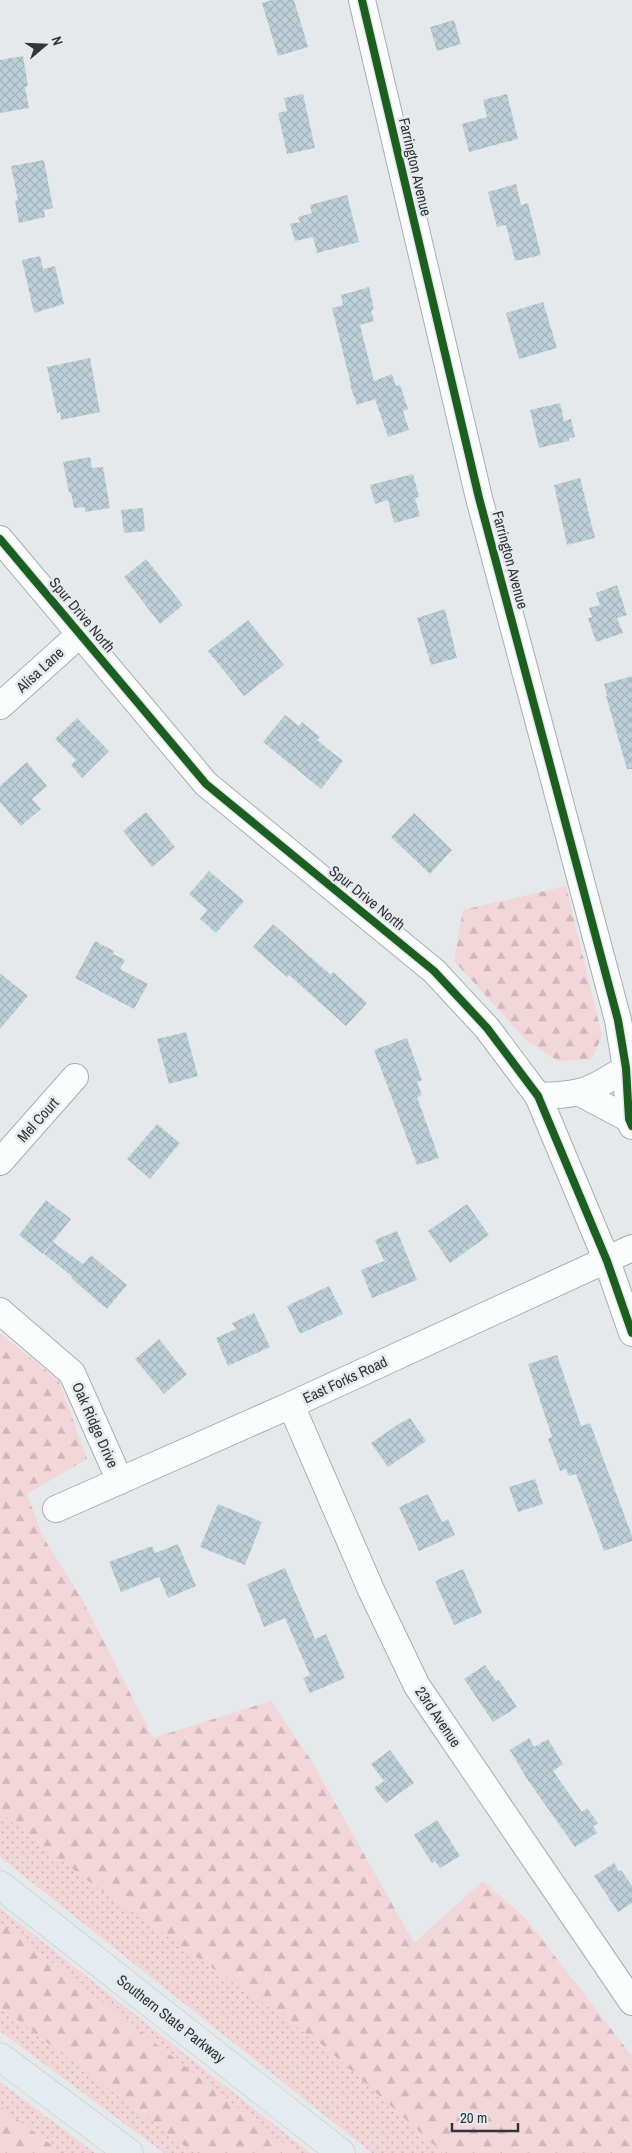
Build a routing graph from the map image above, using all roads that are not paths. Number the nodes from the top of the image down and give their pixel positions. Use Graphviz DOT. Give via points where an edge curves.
graph roads {
  1 [pos="362,0"];
  2 [pos="0,539"];
  3 [pos="80,634"];
  4 [pos="0,706"];
  5 [pos="626,1068"];
  6 [pos="75,1077"];
  7 [pos="580,1093"];
  8 [pos="538,1096"];
  9 [pos="630,1122"];
  10 [pos="0,1162"];
  11 [pos="632,1248"];
  12 [pos="607,1261"];
  13 [pos="0,1311"];
  14 [pos="632,1333"];
  15 [pos="291,1405"];
  16 [pos="120,1481"];
  17 [pos="56,1509"];
  18 [pos="0,1885"];
  19 [pos="632,2002"];
  20 [pos="0,2057"];
  21 [pos="129,2153"];
  22 [pos="342,2153"];
  1 -- 5 [label="street, Farrington Avenue" via="479,498 618,1020"];
  2 -- 3 [label="street, Spur Drive North"];
  3 -- 4 [label="street, Alisa Lane"];
  3 -- 8 [label="street, Spur Drive North" via="206,784 434,971 487,1028"];
  5 -- 7 [label="street" via="597,1087"];
  5 -- 9 [label="street, Farrington Avenue"];
  6 -- 10 [label="street, Mel Court"];
  7 -- 8 [label="street"];
  7 -- 9 [label="street"];
  8 -- 12 [label="street, Spur Drive North"];
  11 -- 12 [label="street, East Forks Road"];
  12 -- 14 [label="street, Spur Drive North"];
  12 -- 15 [label="street, East Forks Road"];
  13 -- 16 [label="street, Oak Ridge Drive" via="72,1373"];
  15 -- 16 [label="street, East Forks Road"];
  15 -- 19 [label="street, 23rd Avenue" via="416,1686"];
  16 -- 17 [label="street, East Forks Road"];
  18 -- 22 [label="highway, Southern State Parkway"];
  20 -- 21 [label="highway"];
}
